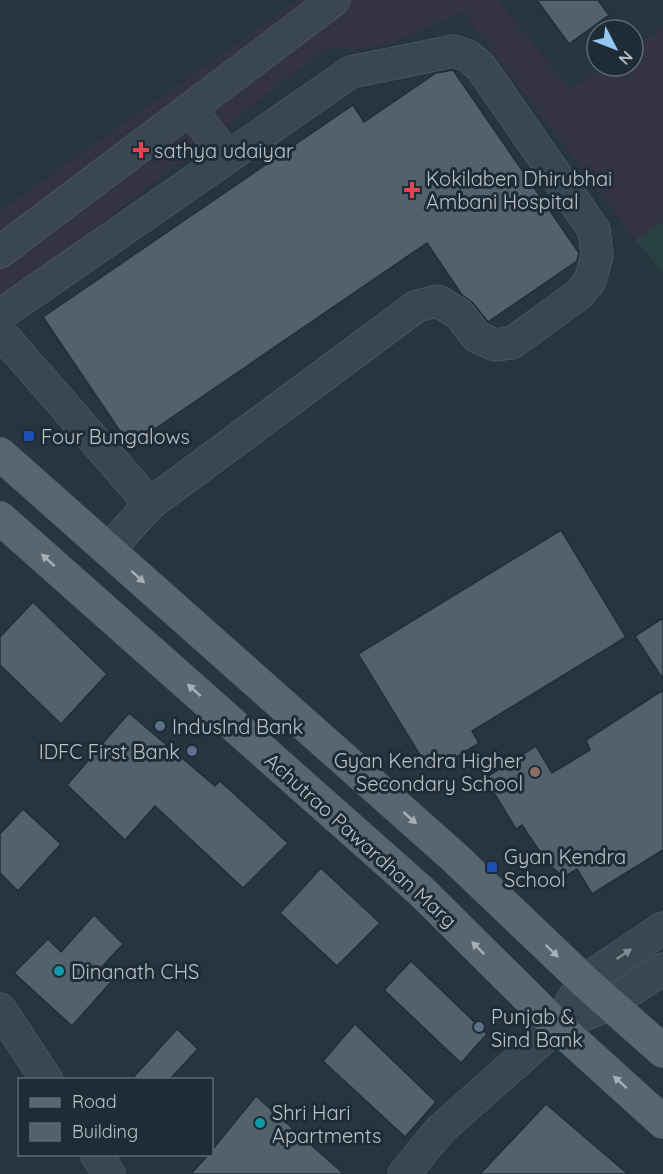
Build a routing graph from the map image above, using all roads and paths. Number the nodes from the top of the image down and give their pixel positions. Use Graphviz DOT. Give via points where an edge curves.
graph roads {
  1 [pos="334,0"];
  2 [pos="189,109"];
  3 [pos="228,157"];
  4 [pos="0,252"];
  5 [pos="0,315"];
  6 [pos="0,332"];
  7 [pos="0,454"];
  8 [pos="150,504"];
  9 [pos="0,518"];
  10 [pos="108,549"];
  11 [pos="663,928"];
  12 [pos="663,969"];
  13 [pos="584,981"];
  14 [pos="610,1004"];
  15 [pos="0,1009"];
  16 [pos="557,1026"];
  17 [pos="663,1051"];
  18 [pos="46,1078"];
  19 [pos="663,1122"];
  20 [pos="97,1156"];
  21 [pos="109,1174"];
  22 [pos="404,1174"];
  1 -- 2 [label="street"];
  2 -- 3 [label="street"];
  2 -- 4 [label="street"];
  3 -- 5 [label="street"];
  3 -- 8 [label="street" via="351,72 454,51 480,66 594,230 597,255 590,281 578,295 512,343 495,345 477,337 459,314 438,301 417,306"];
  6 -- 8 [label="street"];
  7 -- 10 [label="main road"];
  8 -- 10 [label="street"];
  16 -- 9 [label="main road, Achutrao Pawardhan Marg, one-way" via="422,892"];
  10 -- 13 [label="main road, one-way" via="446,850"];
  13 -- 11 [label="street, one-way"];
  12 -- 14 [label="street"];
  13 -- 14 [label="main road"];
  13 -- 16 [label="street"];
  14 -- 16 [label="street"];
  14 -- 17 [label="main road"];
  15 -- 18 [label="street"];
  19 -- 16 [label="main road, Achutrao Pawardhan Marg, one-way"];
  16 -- 22 [label="street" via="440,1130"];
  20 -- 21 [label="street"];
}
